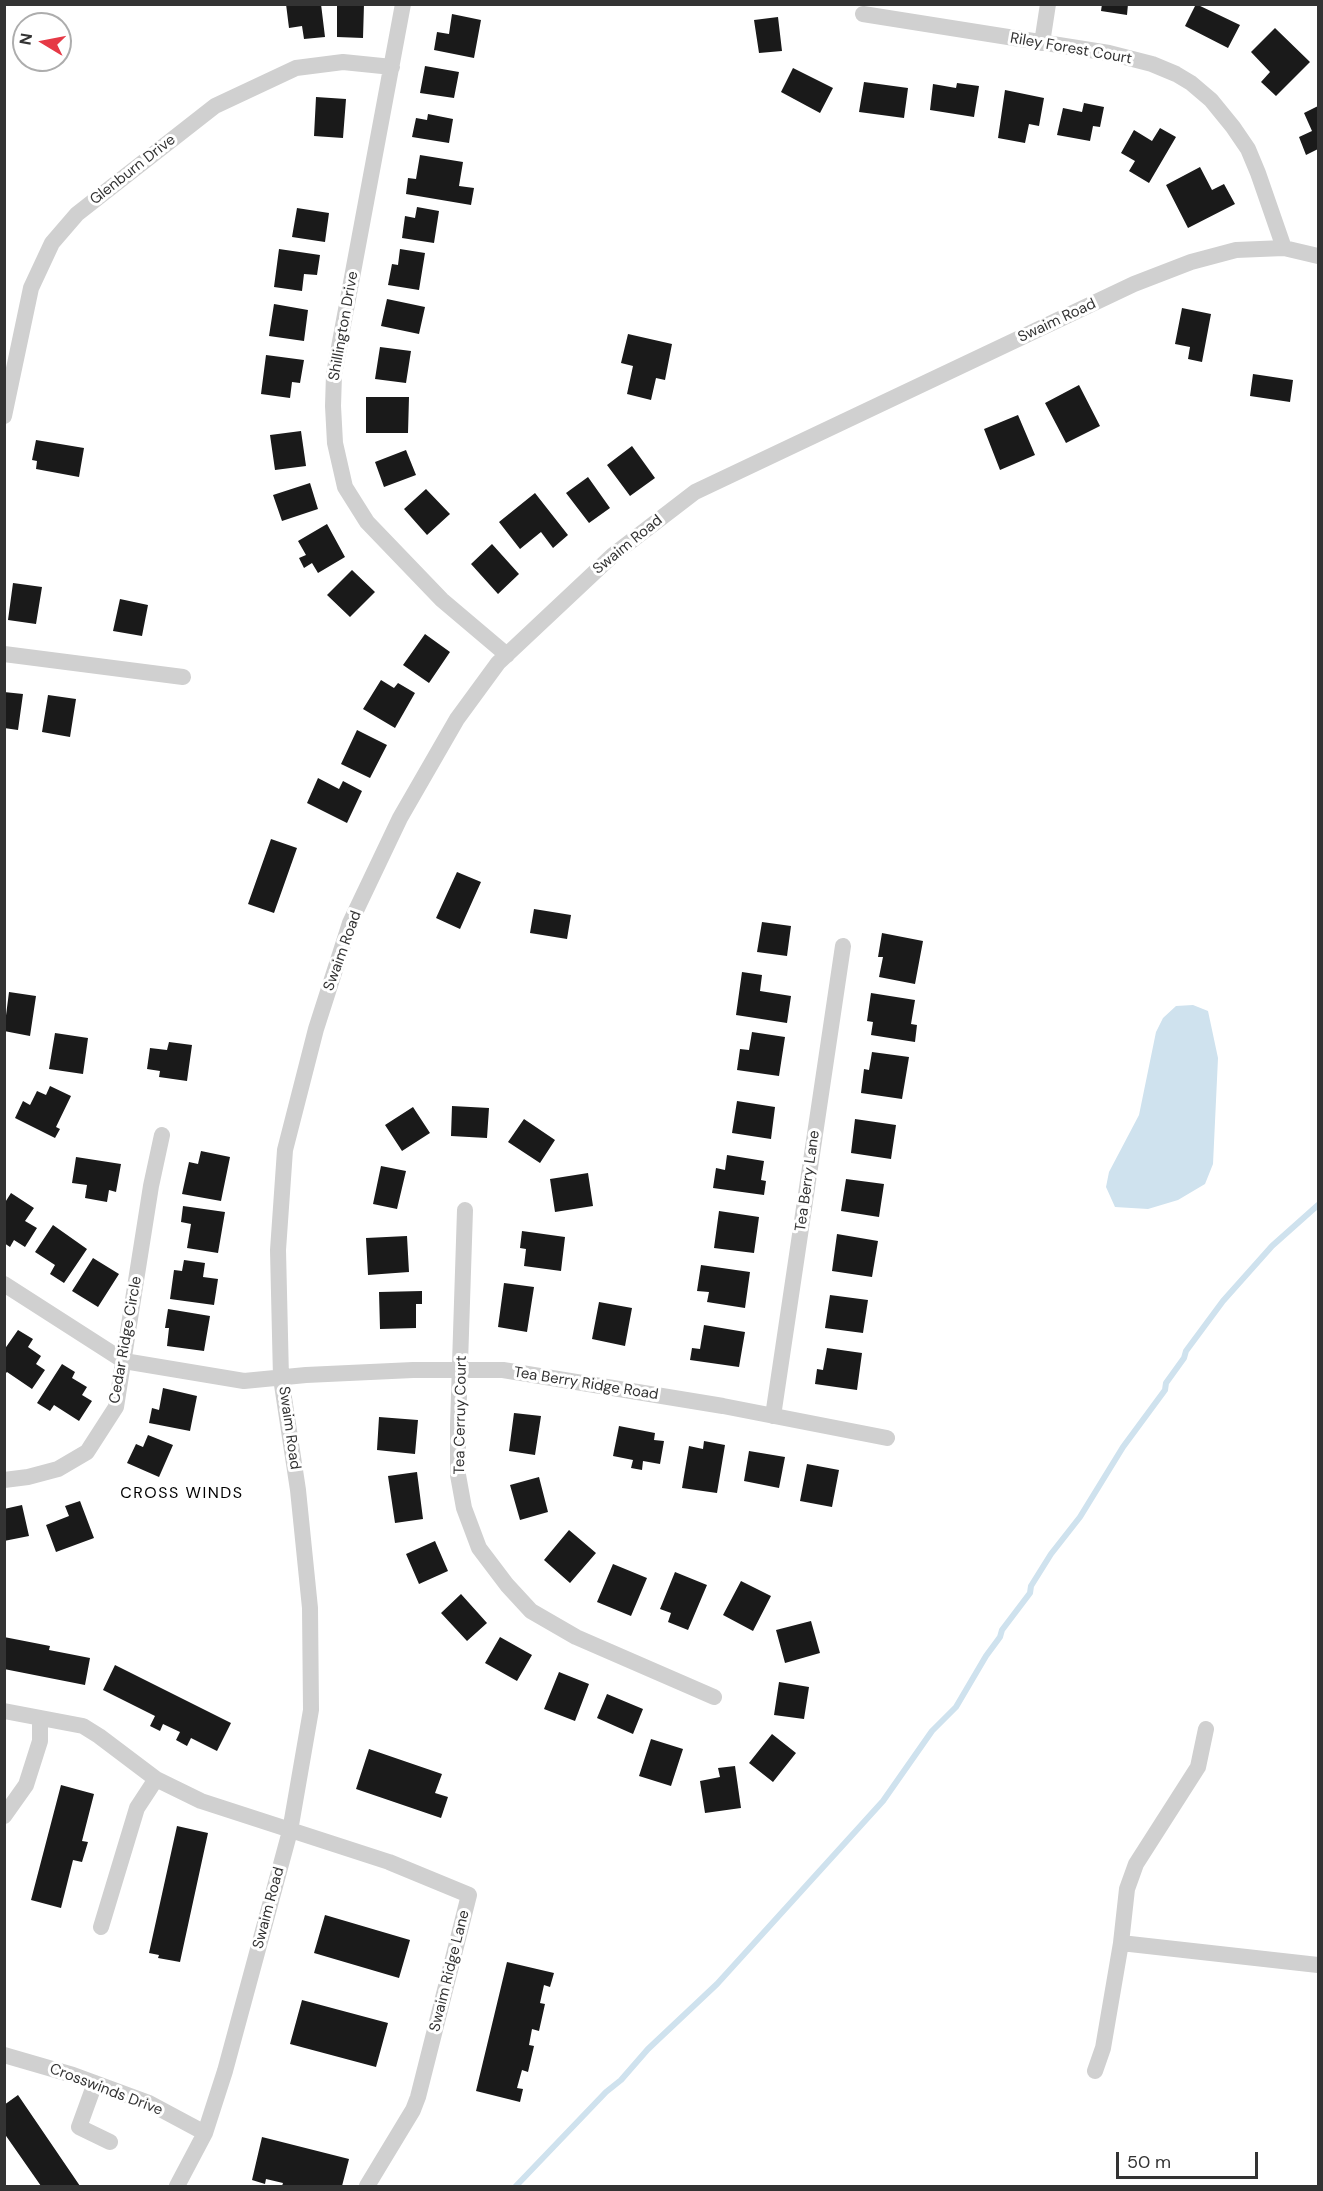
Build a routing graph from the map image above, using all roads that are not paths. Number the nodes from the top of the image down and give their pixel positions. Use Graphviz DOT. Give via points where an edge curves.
graph roads {
  1 [pos="403,4"];
  2 [pos="1048,4"];
  3 [pos="863,14"];
  4 [pos="1042,43"];
  5 [pos="392,67"];
  6 [pos="1284,248"];
  7 [pos="1318,256"];
  8 [pos="5,408"];
  9 [pos="4,654"];
  10 [pos="507,655"];
  11 [pos="183,677"];
  12 [pos="843,946"];
  13 [pos="162,1135"];
  14 [pos="465,1210"];
  15 [pos="4,1284"];
  16 [pos="124,1361"];
  17 [pos="461,1370"];
  18 [pos="281,1378"];
  19 [pos="773,1416"];
  20 [pos="887,1438"];
  21 [pos="4,1480"];
  22 [pos="714,1697"];
  23 [pos="4,1711"];
  24 [pos="40,1719"];
  25 [pos="1206,1729"];
  26 [pos="156,1779"];
  27 [pos="4,1816"];
  28 [pos="290,1830"];
  29 [pos="100,1927"];
  30 [pos="1121,1942"];
  31 [pos="1318,1965"];
  32 [pos="4,2055"];
  33 [pos="1095,2071"];
  34 [pos="95,2083"];
  35 [pos="205,2133"];
  36 [pos="110,2142"];
  37 [pos="177,2187"];
  38 [pos="367,2187"];
  1 -- 5 [label="street, Shillington Drive"];
  2 -- 4 [label="street"];
  3 -- 4 [label="street, Riley Forest Court"];
  4 -- 6 [label="street, Riley Forest Court" via="1152,64 1191,83 1210,100 1248,149"];
  5 -- 8 [label="street, Glenburn Drive" via="343,62 296,68 214,106 77,214 52,243 31,288"];
  5 -- 10 [label="street, Shillington Drive" via="334,374 335,443 345,486 367,522 442,600"];
  6 -- 7 [label="street, Swaim Road"];
  6 -- 10 [label="street, Swaim Road" via="1236,250 1134,284 695,492 613,555"];
  9 -- 11 [label="street"];
  10 -- 18 [label="street, Swaim Road" via="457,719 400,818 350,923 316,1029 285,1150 278,1250"];
  12 -- 19 [label="street, Tea Berry Lane"];
  13 -- 16 [label="street, Cedar Ridge Circle"];
  14 -- 17 [label="street, Tea Cerruy Court"];
  15 -- 16 [label="street"];
  16 -- 18 [label="street, Tea Berry Ridge Road" via="244,1381"];
  16 -- 21 [label="street, Cedar Ridge Circle" via="116,1407 87,1452 58,1469"];
  17 -- 18 [label="street, Tea Berry Ridge Road"];
  17 -- 19 [label="street, Tea Berry Ridge Road" via="503,1370"];
  17 -- 22 [label="street, Tea Cerruy Court" via="458,1475 464,1508 479,1548 507,1585 531,1611 576,1637"];
  18 -- 28 [label="street, Swaim Road" via="310,1608 311,1710"];
  19 -- 20 [label="street, Tea Berry Ridge Road"];
  23 -- 24 [label="street"];
  24 -- 26 [label="street" via="83,1726"];
  24 -- 27 [label="street" via="40,1741 26,1785"];
  25 -- 30 [label="street" via="1198,1767 1136,1864 1127,1889"];
  26 -- 28 [label="street" via="201,1801"];
  26 -- 29 [label="street" via="137,1808"];
  28 -- 35 [label="street, Swaim Road"];
  28 -- 38 [label="street, Swaim Ridge Lane" via="389,1862 469,1895 418,2097"];
  30 -- 31 [label="street"];
  30 -- 33 [label="street" via="1103,2048"];
  32 -- 34 [label="street, Crosswinds Drive"];
  34 -- 35 [label="street, Crosswinds Drive" via="149,2103"];
  34 -- 36 [label="street" via="79,2127"];
  35 -- 37 [label="street, Swaim Road"];
}
